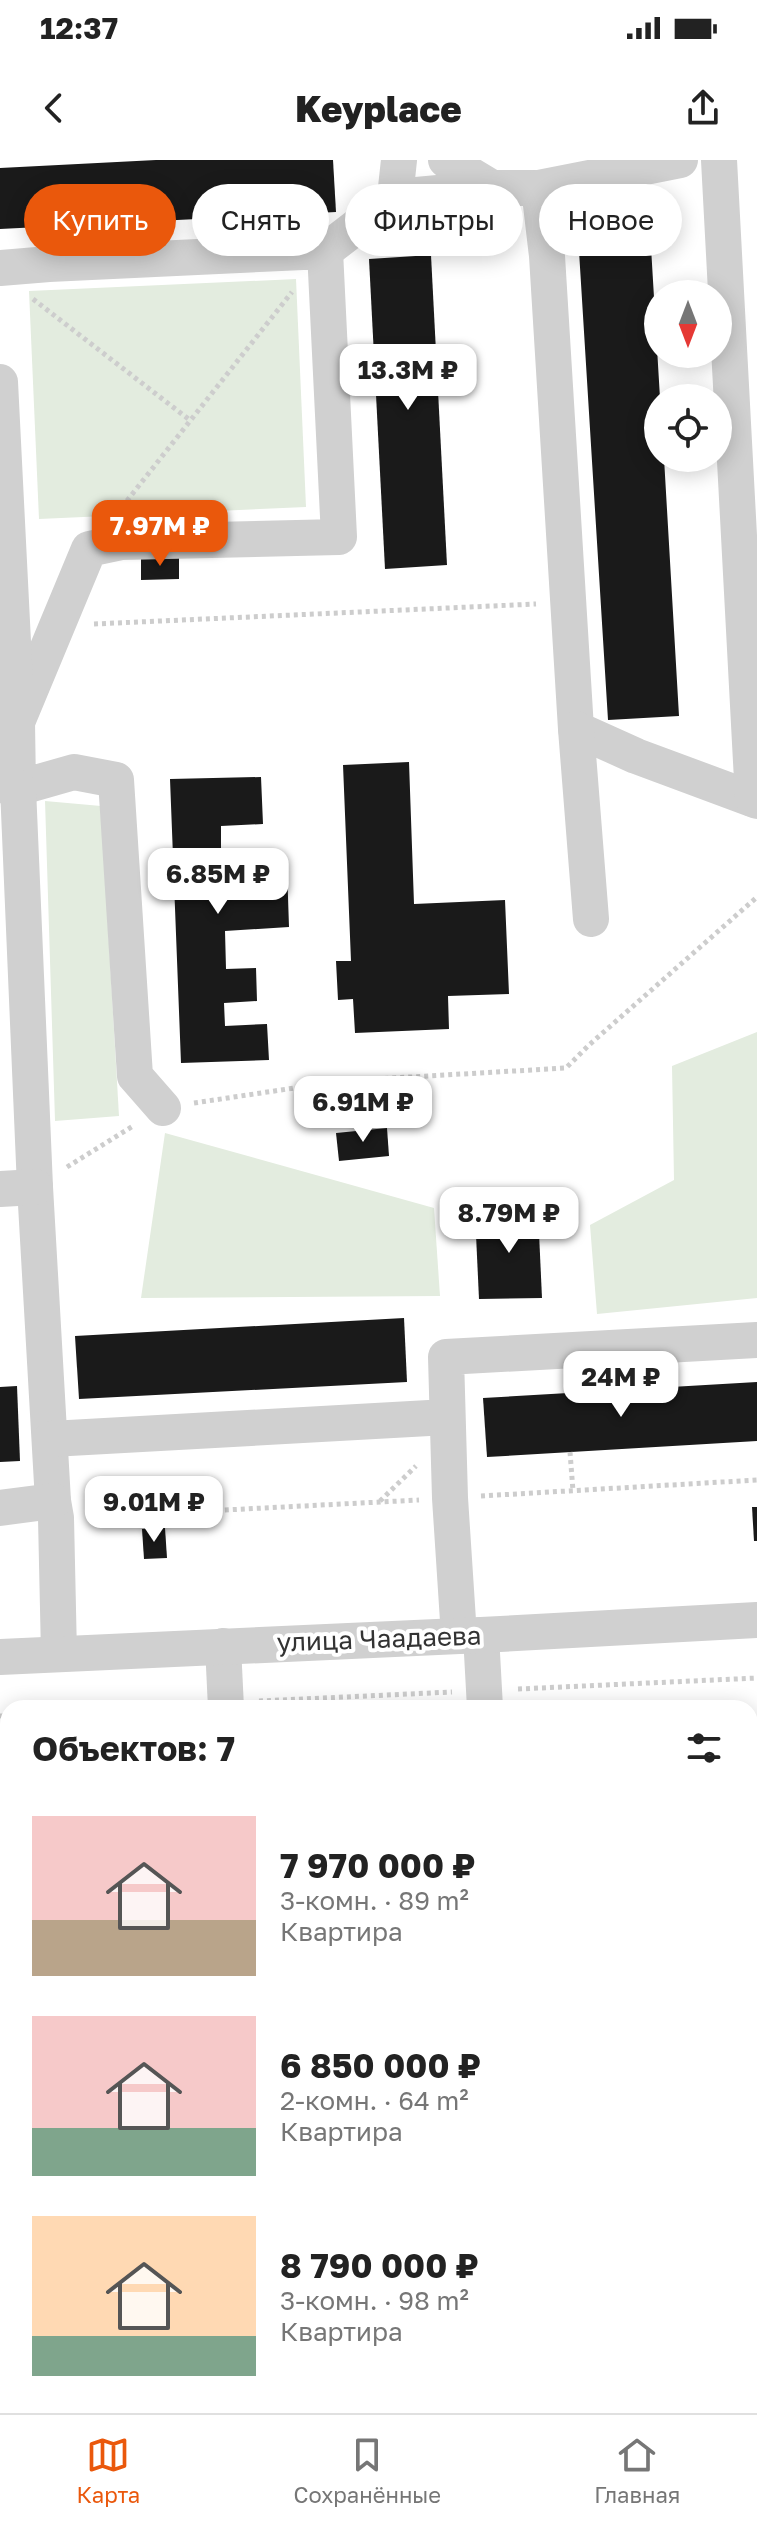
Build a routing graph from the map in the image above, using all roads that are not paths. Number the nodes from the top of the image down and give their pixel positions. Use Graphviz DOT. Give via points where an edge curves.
graph roads {
  1 [pos="399,160"];
  2 [pos="446,160"];
  3 [pos="680,160"];
  4 [pos="719,160"];
  5 [pos="396,184"];
  6 [pos="485,184"];
  7 [pos="559,184"];
  8 [pos="523,188"];
  9 [pos="539,188"];
  10 [pos="345,236"];
  11 [pos="329,248"];
  12 [pos="219,256"];
  13 [pos="325,256"];
  14 [pos="547,256"];
  15 [pos="12,280"];
  16 [pos="0,382"];
  17 [pos="17,722"];
  18 [pos="576,729"];
  19 [pos="9,786"];
  20 [pos="755,800"];
  21 [pos="591,919"];
  22 [pos="163,1108"];
  23 [pos="18,1188"];
  24 [pos="757,1340"];
  25 [pos="447,1417"];
  26 [pos="51,1439"];
  27 [pos="0,1508"];
  28 [pos="55,1510"];
  29 [pos="757,1620"];
  30 [pos="470,1636"];
  31 [pos="223,1646"];
  32 [pos="59,1654"];
  33 [pos="0,1657"];
  34 [pos="226,1700"];
  35 [pos="483,1700"];
  1 -- 5 [label="street"];
  2 -- 6 [label="street"];
  3 -- 7 [label="street"];
  4 -- 20 [label="street"];
  8 -- 9 [label="street"];
  10 -- 11 [label="street"];
  12 -- 15 [label="street" via="49,264"];
  13 -- 17 [label="street" via="339,537 122,542 89,549"];
  14 -- 18 [label="street"];
  16 -- 17 [label="street"];
  17 -- 19 [label="street"];
  18 -- 20 [label="street"];
  18 -- 21 [label="street"];
  19 -- 22 [label="street" via="74,772 116,780 135,1076"];
  19 -- 23 [label="street"];
  23 -- 26 [label="street"];
  24 -- 25 [label="street" via="446,1357"];
  25 -- 26 [label="street"];
  25 -- 30 [label="street" via="450,1498"];
  26 -- 28 [label="street"];
  27 -- 28 [label="street"];
  28 -- 32 [label="street"];
  29 -- 30 [label="street, улица Чаадаева"];
  30 -- 31 [label="street, улица Чаадаева"];
  30 -- 35 [label="street"];
  31 -- 32 [label="street, улица Чаадаева"];
  31 -- 34 [label="street"];
  32 -- 33 [label="street, улица Чаадаева"];
}
